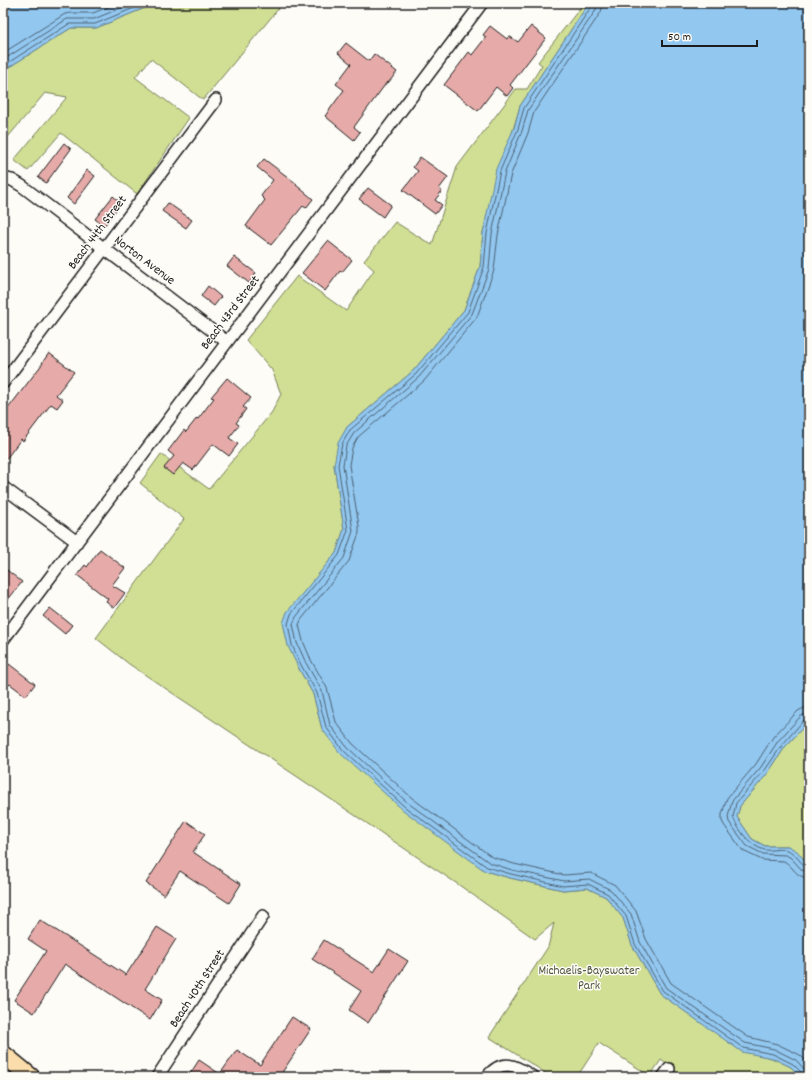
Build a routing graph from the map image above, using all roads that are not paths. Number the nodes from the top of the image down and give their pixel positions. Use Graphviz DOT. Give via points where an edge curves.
graph roads {
  1 [pos="482,3"];
  2 [pos="216,100"];
  3 [pos="3,178"];
  4 [pos="104,248"];
  5 [pos="227,342"];
  6 [pos="3,383"];
  7 [pos="3,487"];
  8 [pos="77,542"];
  9 [pos="3,640"];
  10 [pos="263,916"];
  11 [pos="3,1054"];
  12 [pos="31,1077"];
  13 [pos="157,1077"];
  14 [pos="487,1077"];
  15 [pos="533,1077"];
  1 -- 5 [label="street, Beach 43rd Street"];
  2 -- 4 [label="street, Beach 44th Street"];
  3 -- 4 [label="street, Norton Avenue" via="22,186"];
  4 -- 5 [label="street, Norton Avenue"];
  4 -- 6 [label="street, Beach 44th Street"];
  5 -- 8 [label="street, Beach 43rd Street"];
  7 -- 8 [label="street"];
  8 -- 9 [label="street, Beach 43rd Street"];
  10 -- 13 [label="street, Beach 40th Street"];
  11 -- 12 [label="main road"];
  14 -- 15 [label="street" via="497,1068 510,1065"];
}
